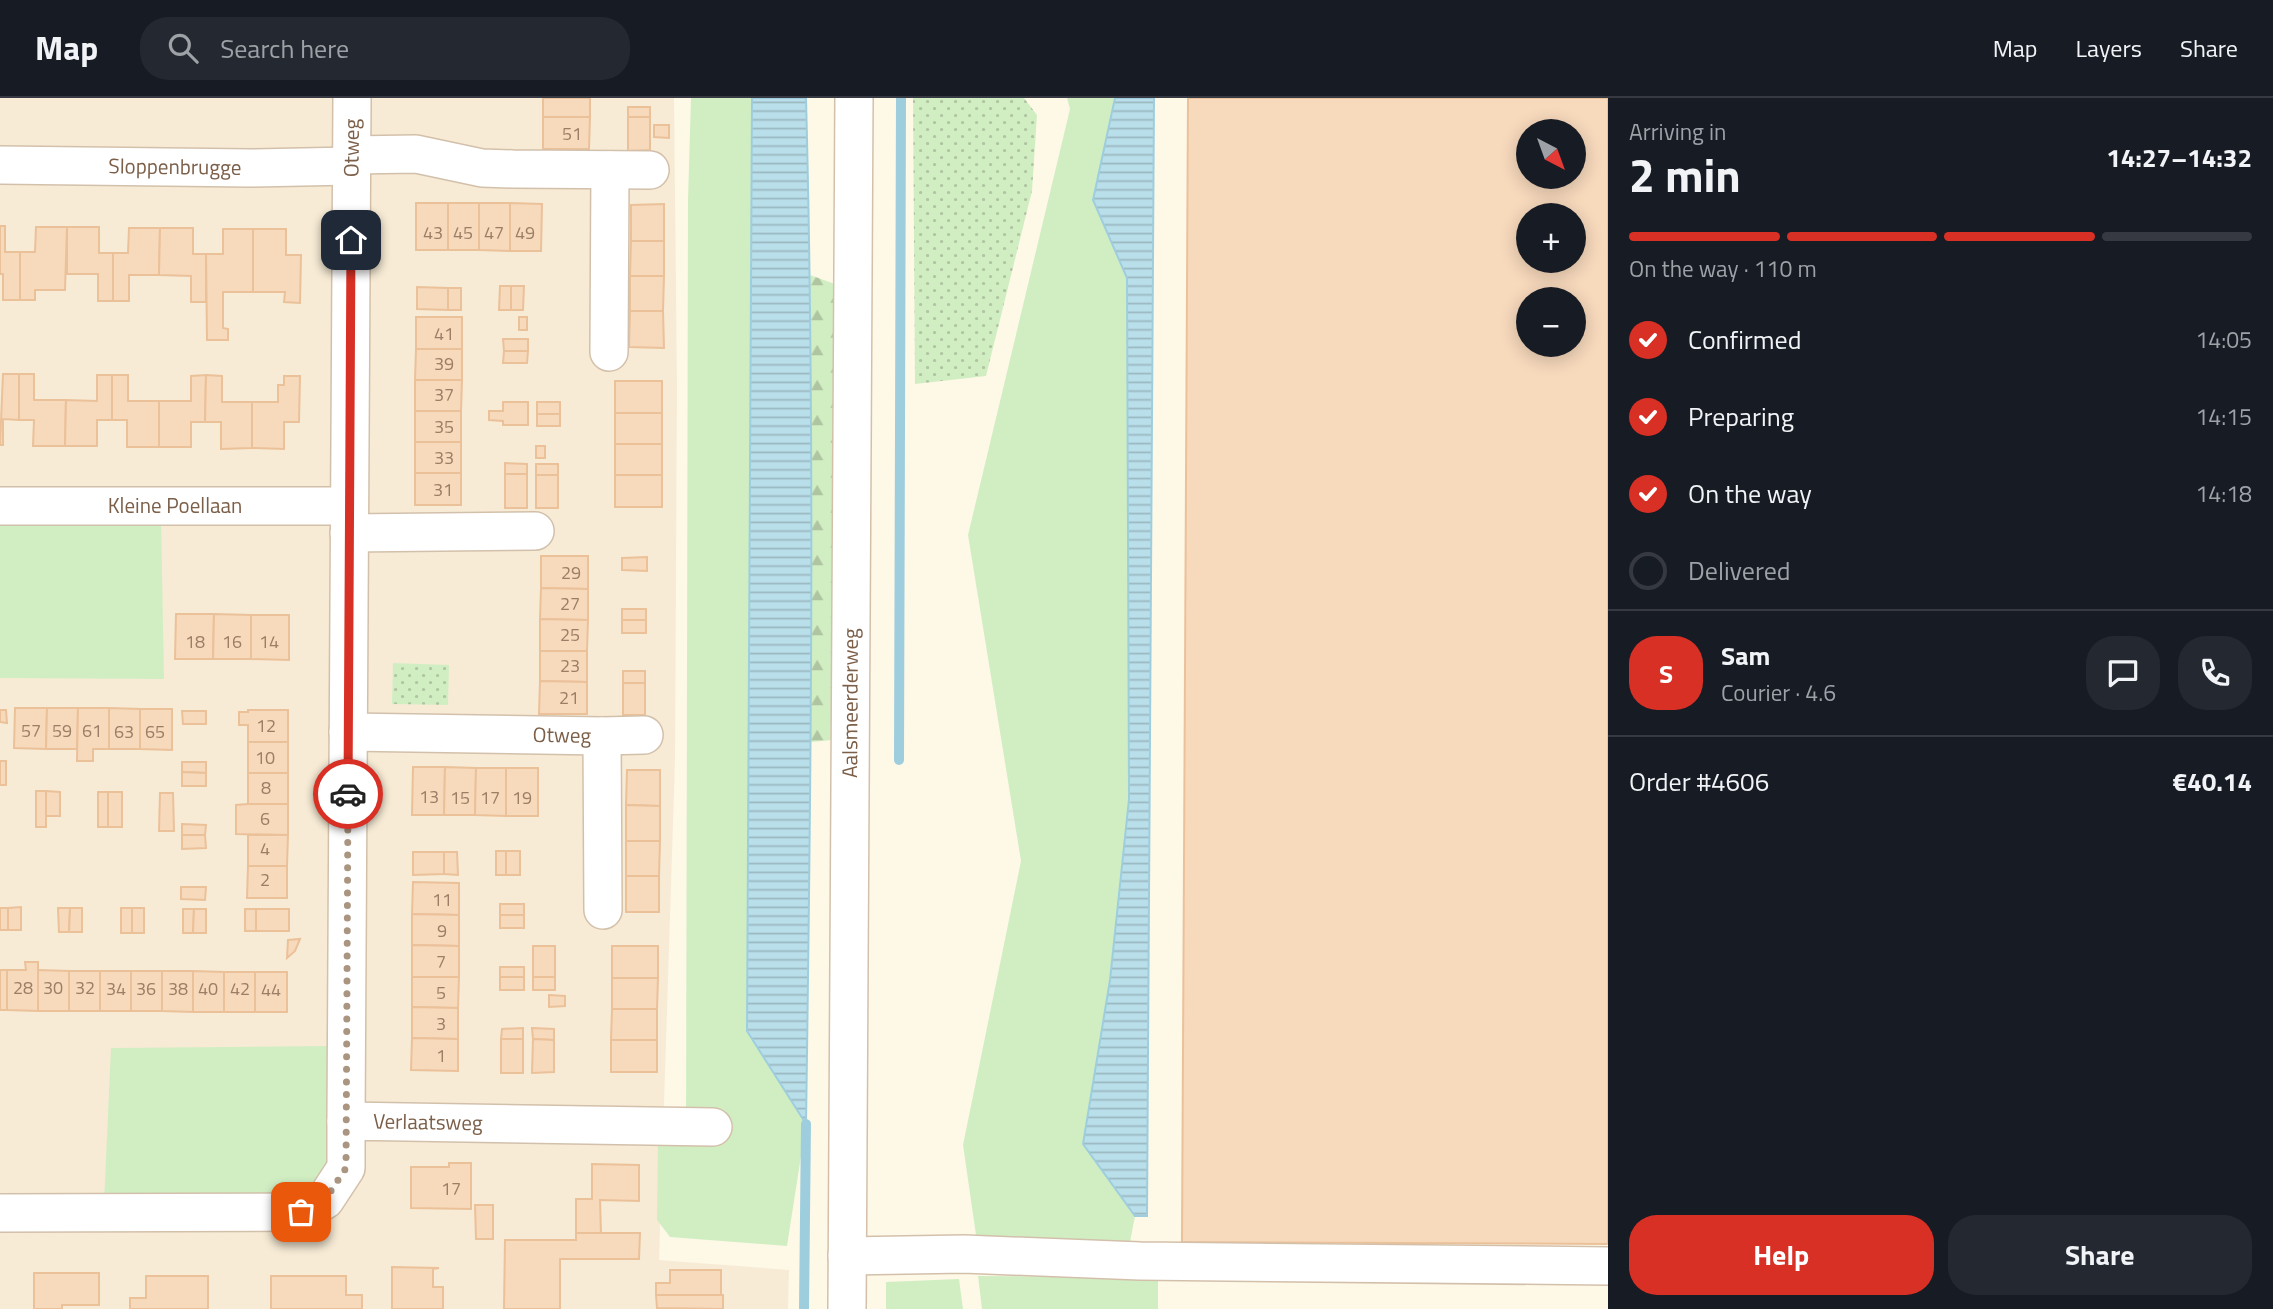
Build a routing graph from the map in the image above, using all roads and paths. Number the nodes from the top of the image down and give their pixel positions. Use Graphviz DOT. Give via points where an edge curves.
graph roads {
  1 [pos="352,98"];
  2 [pos="854,98"];
  3 [pos="351,160"];
  4 [pos="0,165"];
  5 [pos="610,170"];
  6 [pos="650,170"];
  7 [pos="609,352"];
  8 [pos="0,506"];
  9 [pos="349,520"];
  10 [pos="535,531"];
  11 [pos="348,732"];
  12 [pos="644,735"];
  13 [pos="603,736"];
  14 [pos="603,910"];
  15 [pos="346,1121"];
  16 [pos="713,1127"];
  17 [pos="0,1213"];
  18 [pos="847,1256"];
  19 [pos="1608,1266"];
  20 [pos="846,1309"];
  1 -- 3 [label="street, Otweg"];
  2 -- 18 [label="street, Aalsmeerderweg"];
  3 -- 4 [label="street, Sloppenbrugge" via="250,168"];
  3 -- 5 [label="street, Sloppenbrugge" via="416,154 482,168"];
  3 -- 9 [label="street, Otweg"];
  5 -- 6 [label="street, Sloppenbrugge"];
  5 -- 7 [label="street"];
  8 -- 9 [label="street, Kleine Poellaan"];
  9 -- 10 [label="street"];
  9 -- 11 [label="street, Otweg"];
  11 -- 13 [label="street, Otweg"];
  11 -- 15 [label="street, Otweg"];
  12 -- 13 [label="street"];
  13 -- 14 [label="street, Otweg"];
  15 -- 16 [label="street, Verlaatsweg"];
  15 -- 17 [label="street, Verlaatsweg" via="346,1168 325,1200 301,1212"];
  18 -- 19 [label="street" via="964,1254"];
  18 -- 20 [label="street, Aalsmeerderweg"];
}
